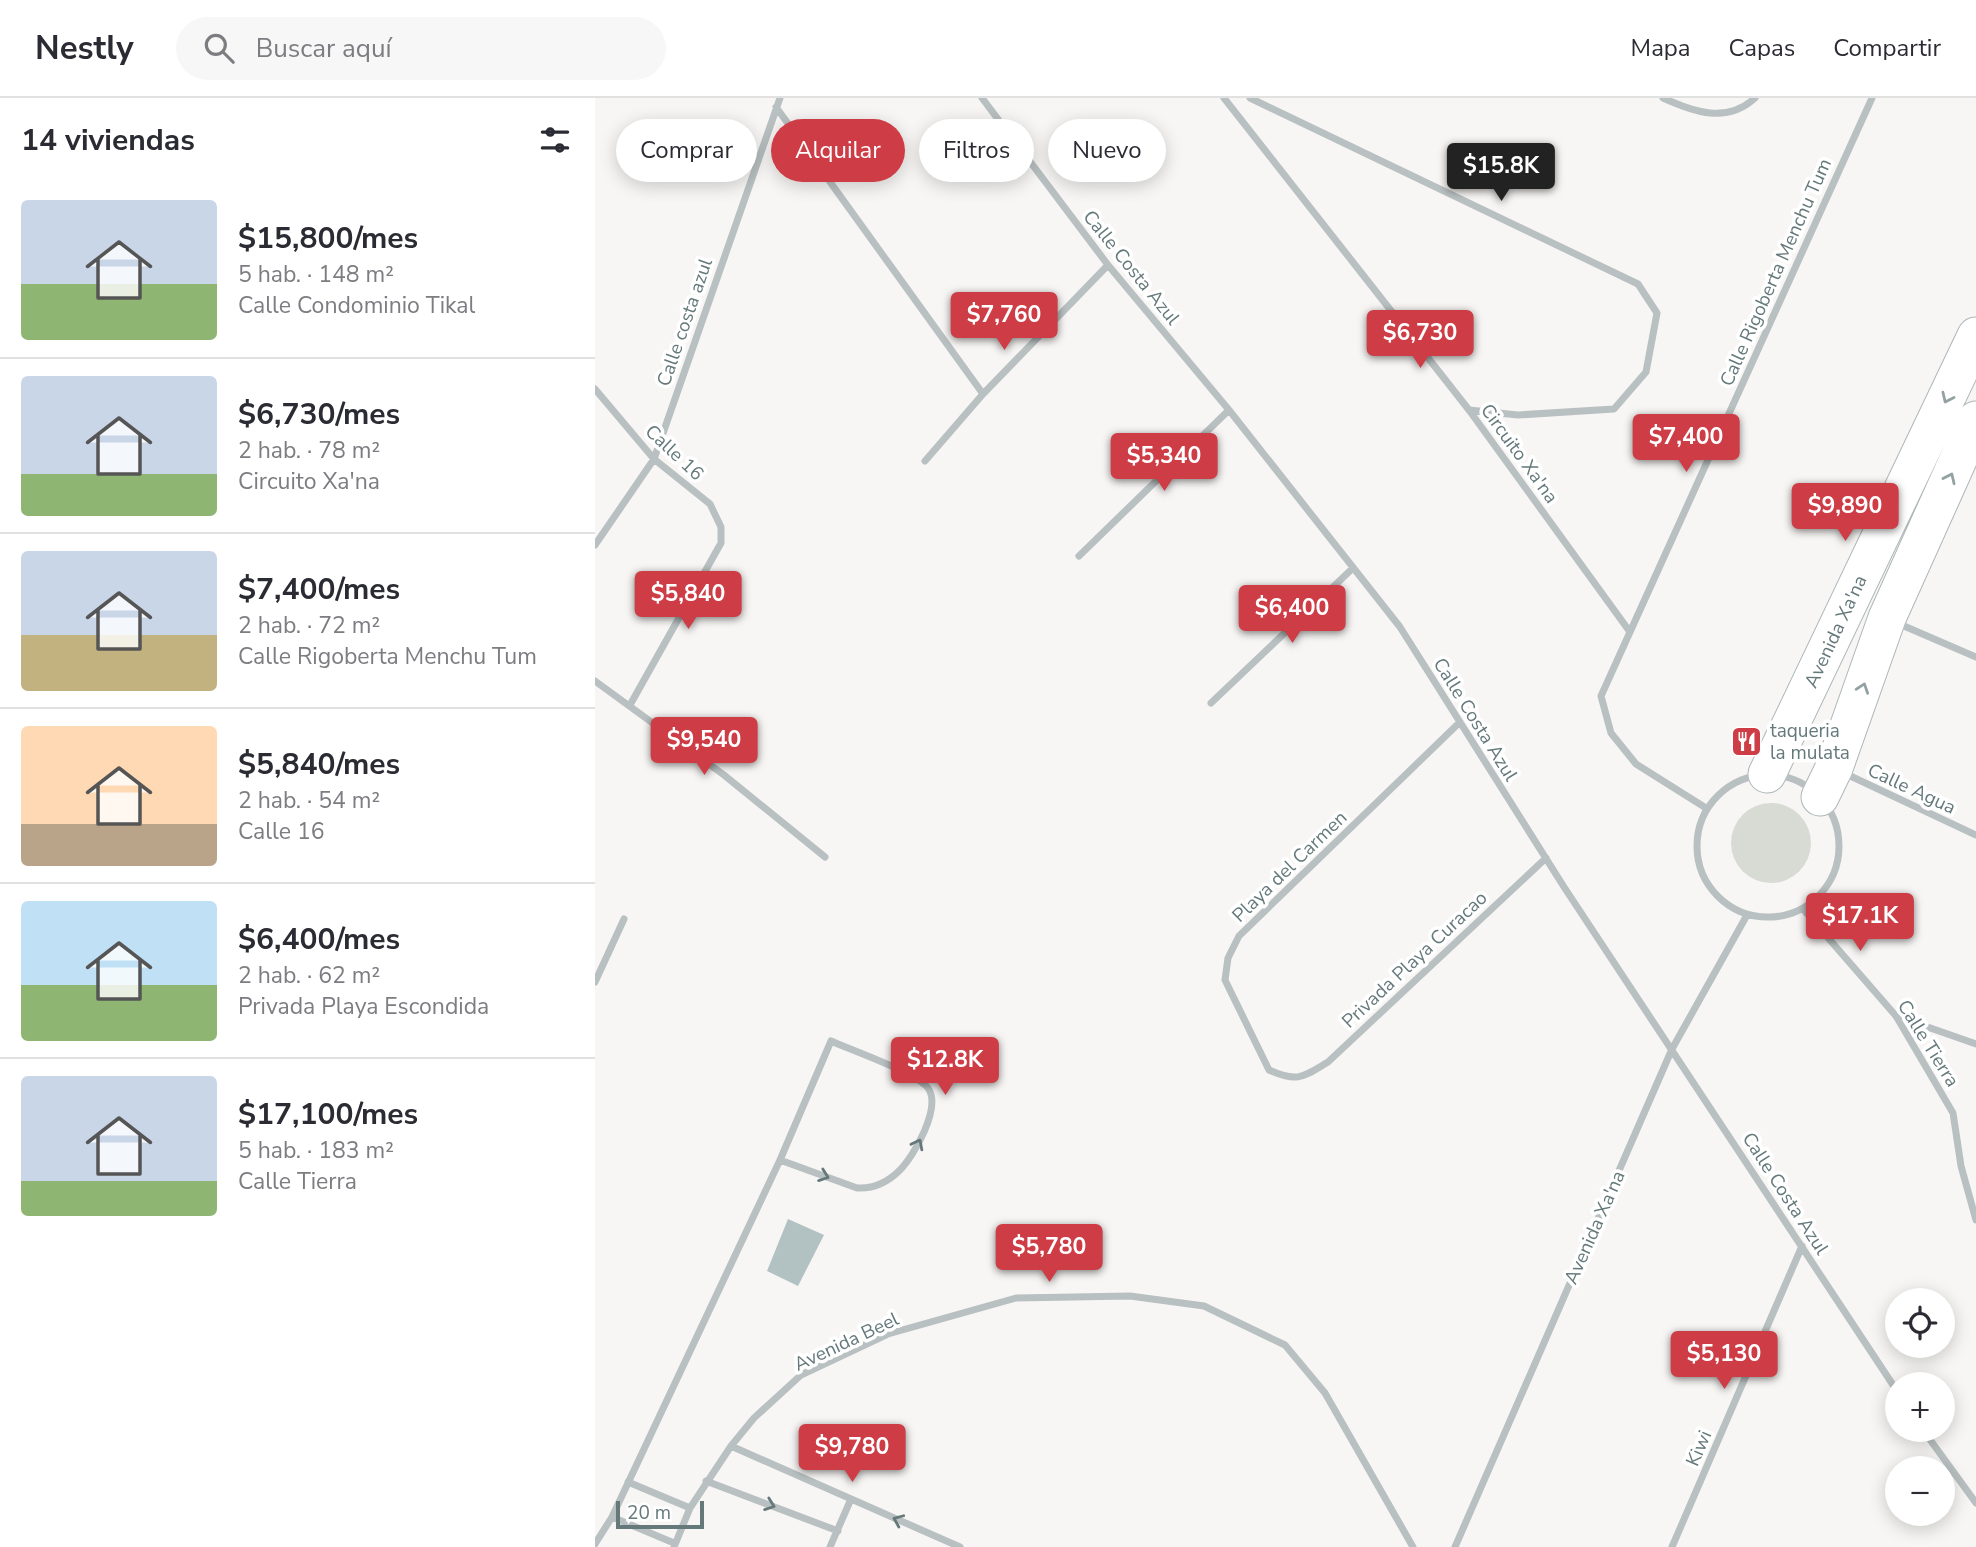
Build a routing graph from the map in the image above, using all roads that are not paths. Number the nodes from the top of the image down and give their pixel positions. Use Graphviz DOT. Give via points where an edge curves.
graph roads {
  1 [pos="780,98"];
  2 [pos="982,98"];
  3 [pos="1224,98"];
  4 [pos="1251,98"];
  5 [pos="1663,98"];
  6 [pos="1755,98"];
  7 [pos="1872,98"];
  8 [pos="776,107"];
  9 [pos="1108,265"];
  10 [pos="1976,336"];
  11 [pos="595,389"];
  12 [pos="983,394"];
  13 [pos="1229,410"];
  14 [pos="1469,410"];
  15 [pos="1976,420"];
  16 [pos="654,459"];
  17 [pos="925,461"];
  18 [pos="595,545"];
  19 [pos="1079,556"];
  20 [pos="1353,568"];
  21 [pos="1887,618"];
  22 [pos="1630,632"];
  23 [pos="1976,657"];
  24 [pos="595,681"];
  25 [pos="1212,703"];
  26 [pos="630,705"];
  27 [pos="1460,722"];
  28 [pos="1767,774"];
  29 [pos="1828,783"];
  30 [pos="1706,807"];
  31 [pos="1976,835"];
  32 [pos="825,857"];
  33 [pos="1546,858"];
  34 [pos="1803,909"];
  35 [pos="1747,915"];
  36 [pos="624,919"];
  37 [pos="595,982"];
  38 [pos="1896,1016"];
  39 [pos="1976,1044"];
  40 [pos="1672,1049"];
  41 [pos="1300,1079"];
  42 [pos="780,1160"];
  43 [pos="1976,1220"];
  44 [pos="1802,1245"];
  45 [pos="1885,1373"];
  46 [pos="1932,1442"];
  47 [pos="731,1446"];
  48 [pos="706,1481"];
  49 [pos="628,1482"];
  50 [pos="851,1499"];
  51 [pos="1976,1503"];
  52 [pos="690,1508"];
  53 [pos="612,1517"];
  54 [pos="838,1531"];
  55 [pos="595,1545"];
  56 [pos="674,1545"];
  57 [pos="830,1547"];
  58 [pos="960,1547"];
  59 [pos="1413,1547"];
  60 [pos="1455,1547"];
  61 [pos="1672,1547"];
  1 -- 8 [label="street, Calle costa azul"];
  2 -- 9 [label="street, Calle Costa Azul"];
  3 -- 14 [label="street, Circuito Xa'na"];
  4 -- 14 [label="street" via="1638,284 1657,313 1646,372 1614,409 1518,415"];
  5 -- 6 [label="street" via="1690,110 1715,113 1741,111"];
  7 -- 22 [label="street, Calle Rigoberta Menchu Tum"];
  8 -- 12 [label="street"];
  8 -- 16 [label="street, Calle costa azul"];
  9 -- 12 [label="street"];
  9 -- 13 [label="street, Calle Costa Azul"];
  10 -- 28 [label="street, Avenida Xa'na, one-way"];
  11 -- 16 [label="street, Calle 16"];
  12 -- 17 [label="street"];
  13 -- 19 [label="street"];
  13 -- 20 [label="street, Calle Costa Azul"];
  14 -- 22 [label="street, Circuito Xa'na"];
  21 -- 15 [label="street, one-way"];
  16 -- 18 [label="street, Calle costa azul"];
  16 -- 26 [label="street, Calle 16" via="710,504 721,527 721,543"];
  20 -- 25 [label="street"];
  20 -- 27 [label="street, Calle Costa Azul" via="1400,627"];
  21 -- 23 [label="street"];
  29 -- 21 [label="street, one-way"];
  22 -- 30 [label="street, Calle Rigoberta Menchu Tum" via="1601,696 1611,733 1636,764"];
  24 -- 26 [label="street"];
  26 -- 32 [label="street"];
  27 -- 33 [label="street, Calle Costa Azul"];
  27 -- 41 [label="street, Playa del Carmen" via="1240,936 1229,958 1225,980 1269,1070"];
  28 -- 29 [label="street" via="1805,785"];
  28 -- 30 [label="street" via="1744,778"];
  29 -- 31 [label="street, Calle Agua"];
  29 -- 34 [label="street" via="1839,857 1826,886"];
  30 -- 35 [label="street" via="1697,832 1697,859 1706,883 1724,903"];
  33 -- 40 [label="street, Calle Costa Azul"];
  33 -- 41 [label="street, Privada Playa Curacao" via="1328,1062"];
  34 -- 35 [label="street" via="1786,916"];
  34 -- 38 [label="street, Calle Tierra"];
  35 -- 40 [label="street, Avenida Xa'na"];
  36 -- 37 [label="street"];
  38 -- 39 [label="street"];
  38 -- 43 [label="street, Calle Tierra" via="1953,1113 1961,1167"];
  40 -- 44 [label="street, Calle Costa Azul"];
  40 -- 60 [label="street, Avenida Xa'na"];
  42 -- 42 [label="street, one-way" via="869,1189 899,1172 912,1155 929,1122 929,1088 831,1041"];
  42 -- 49 [label="street"];
  44 -- 45 [label="street, Calle Costa Azul"];
  44 -- 61 [label="street, Kiwi"];
  46 -- 51 [label="street"];
  47 -- 48 [label="street, Avenida Beel"];
  47 -- 50 [label="street"];
  47 -- 59 [label="street, Avenida Beel" via="754,1418 801,1376 888,1334 1016,1298 1130,1296 1204,1306 1285,1345 1325,1393"];
  48 -- 52 [label="street, Avenida Beel"];
  48 -- 54 [label="street, one-way"];
  49 -- 52 [label="street"];
  49 -- 53 [label="street"];
  50 -- 54 [label="street"];
  58 -- 50 [label="street, one-way"];
  52 -- 56 [label="street, Avenida Beel"];
  53 -- 55 [label="street"];
  53 -- 56 [label="street"];
  54 -- 57 [label="street"];
}
